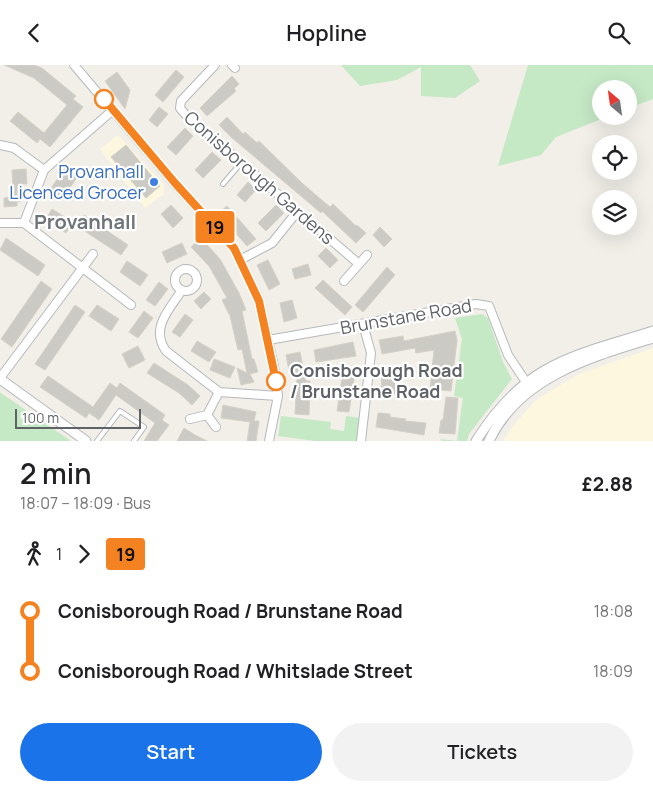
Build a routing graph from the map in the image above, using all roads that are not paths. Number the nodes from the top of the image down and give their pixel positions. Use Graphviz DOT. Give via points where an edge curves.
graph roads {
  1 [pos="74,65"];
  2 [pos="215,65"];
  3 [pos="114,110"];
  4 [pos="0,145"];
  5 [pos="241,163"];
  6 [pos="44,170"];
  7 [pos="223,184"];
  8 [pos="297,212"];
  9 [pos="0,223"];
  10 [pos="24,223"];
  11 [pos="93,254"];
  12 [pos="367,255"];
  13 [pos="240,260"];
  14 [pos="358,265"];
  15 [pos="82,270"];
  16 [pos="344,281"];
  17 [pos="182,290"];
  18 [pos="131,305"];
  19 [pos="363,324"];
  20 [pos="653,331"];
  21 [pos="653,338"];
  22 [pos="268,340"];
  23 [pos="0,379"];
  24 [pos="526,382"];
  25 [pos="219,392"];
  26 [pos="278,396"];
  27 [pos="207,415"];
  28 [pos="190,419"];
  29 [pos="216,427"];
  30 [pos="86,441"];
  31 [pos="97,441"];
  32 [pos="134,441"];
  33 [pos="269,441"];
  34 [pos="362,441"];
  35 [pos="476,441"];
  36 [pos="489,441"];
  1 -- 3 [label="street"];
  2 -- 5 [label="street, Conisborough Gardens" via="181,101 180,108"];
  3 -- 6 [label="street"];
  3 -- 13 [label="street" via="234,248"];
  4 -- 6 [label="street" via="14,148"];
  5 -- 7 [label="lane"];
  5 -- 8 [label="street, Conisborough Gardens"];
  6 -- 10 [label="street"];
  8 -- 13 [label="street" via="272,243"];
  8 -- 14 [label="street, Conisborough Gardens"];
  9 -- 10 [label="street"];
  10 -- 15 [label="street"];
  11 -- 15 [label="street"];
  12 -- 14 [label="street"];
  13 -- 22 [label="street" via="259,301"];
  14 -- 16 [label="street"];
  15 -- 18 [label="street"];
  15 -- 23 [label="street"];
  17 -- 25 [label="street" via="162,321 158,332 160,343"];
  19 -- 22 [label="street, Brunstane Road"];
  19 -- 24 [label="street, Brunstane Road" via="476,304 489,306 508,355"];
  19 -- 34 [label="street" via="371,353"];
  20 -- 24 [label="street" via="563,359"];
  21 -- 36 [label="street" via="581,362 551,376 527,393"];
  22 -- 26 [label="street"];
  23 -- 30 [label="street"];
  24 -- 35 [label="street" via="503,404"];
  25 -- 26 [label="street"];
  25 -- 27 [label="street"];
  26 -- 33 [label="street"];
  27 -- 28 [label="street"];
  27 -- 29 [label="street"];
  31 -- 32 [label="lane" via="120,411 144,427"];
}
